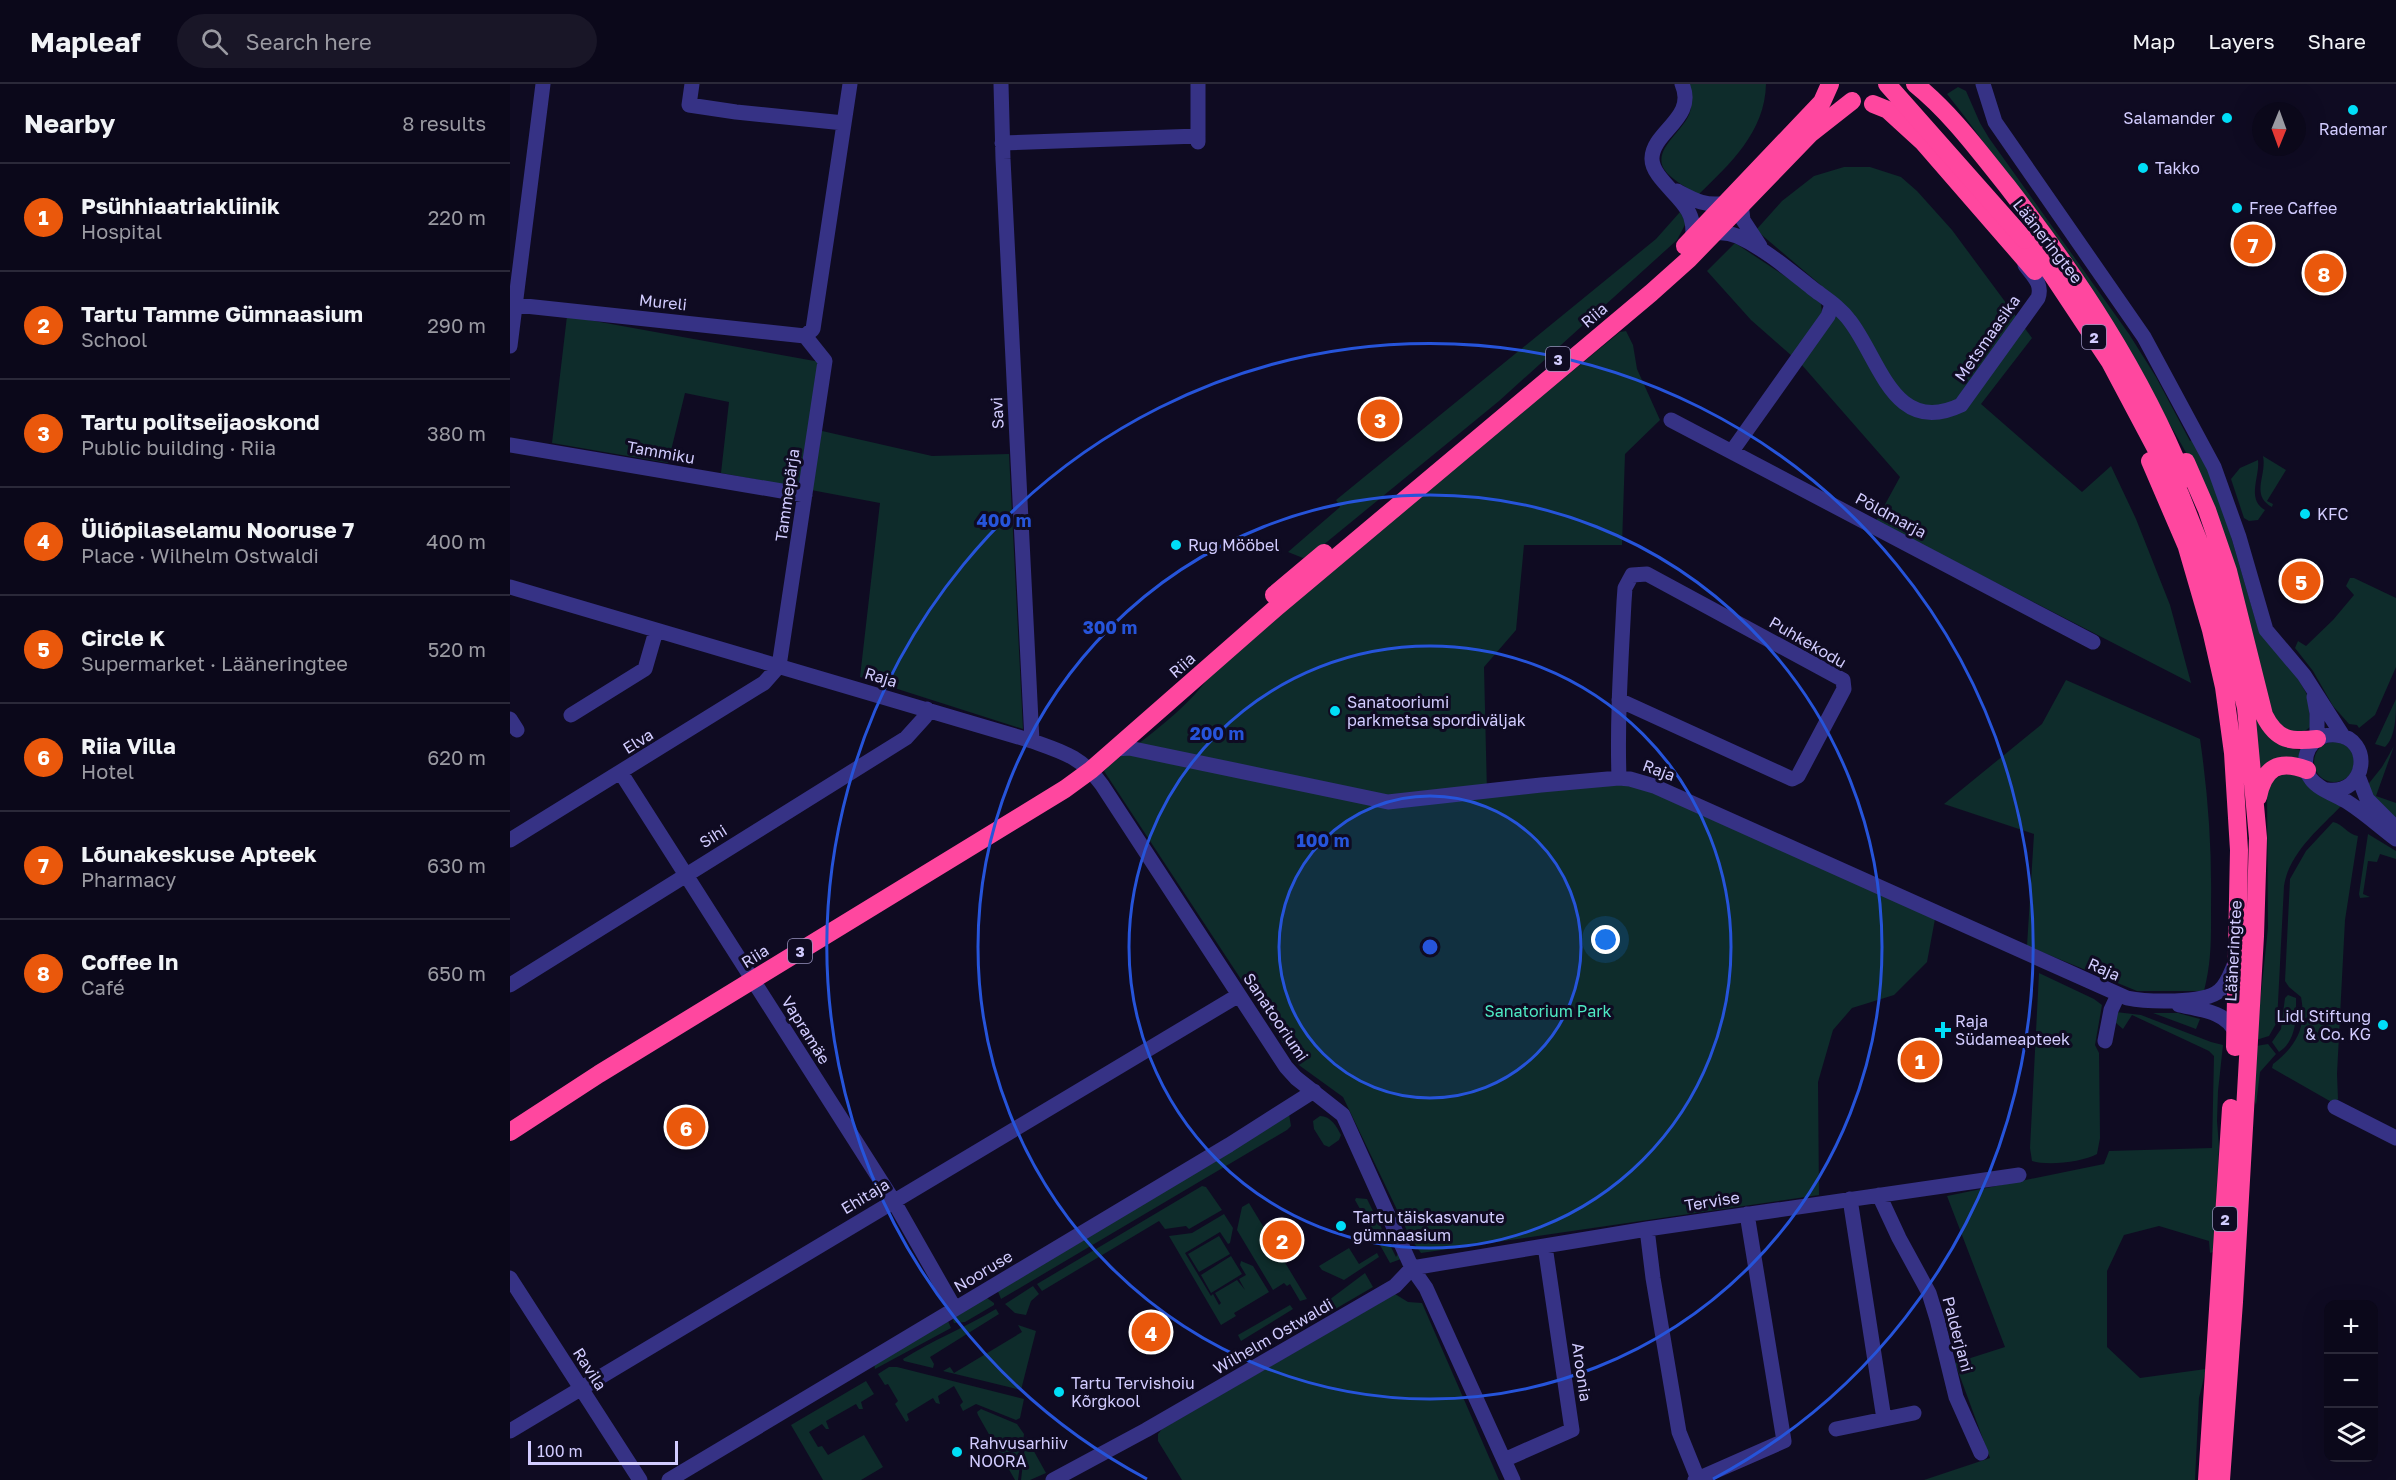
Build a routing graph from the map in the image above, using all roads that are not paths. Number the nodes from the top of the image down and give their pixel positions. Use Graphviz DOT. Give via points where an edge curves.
graph roads {
  1 [pos="543,84"];
  2 [pos="692,84"];
  3 [pos="850,84"];
  4 [pos="1001,84"];
  5 [pos="1198,84"];
  6 [pos="1682,84"];
  7 [pos="1822,84"];
  8 [pos="1901,84"];
  9 [pos="1927,84"];
  10 [pos="1983,84"];
  11 [pos="1843,90"];
  12 [pos="1873,104"];
  13 [pos="844,123"];
  14 [pos="1804,129"];
  15 [pos="1002,143"];
  16 [pos="1986,160"];
  17 [pos="1671,189"];
  18 [pos="1733,203"];
  19 [pos="1715,233"];
  20 [pos="1693,238"];
  21 [pos="2018,242"];
  22 [pos="1763,250"];
  23 [pos="1833,304"];
  24 [pos="516,305"];
  25 [pos="805,336"];
  26 [pos="510,346"];
  27 [pos="2155,411"];
  28 [pos="1671,420"];
  29 [pos="2152,441"];
  30 [pos="510,445"];
  31 [pos="1732,451"];
  32 [pos="805,495"];
  33 [pos="2192,559"];
  34 [pos="510,587"];
  35 [pos="2218,590"];
  36 [pos="656,631"];
  37 [pos="2093,642"];
  38 [pos="779,666"];
  39 [pos="2313,692"];
  40 [pos="1619,700"];
  41 [pos="927,709"];
  42 [pos="571,716"];
  43 [pos="2343,736"];
  44 [pos="2317,739"];
  45 [pos="1032,741"];
  46 [pos="1116,749"];
  47 [pos="1086,766"];
  48 [pos="2307,770"];
  49 [pos="621,773"];
  50 [pos="2358,776"];
  51 [pos="1618,778"];
  52 [pos="2326,790"];
  53 [pos="2256,808"];
  54 [pos="2396,828"];
  55 [pos="2396,839"];
  56 [pos="510,840"];
  57 [pos="686,875"];
  58 [pos="2238,957"];
  59 [pos="751,976"];
  60 [pos="510,985"];
  61 [pos="1239,995"];
  62 [pos="2118,995"];
  63 [pos="2152,1000"];
  64 [pos="2236,1035"];
  65 [pos="2105,1041"];
  66 [pos="1314,1091"];
  67 [pos="2335,1107"];
  68 [pos="510,1119"];
  69 [pos="510,1132"];
  70 [pos="2396,1138"];
  71 [pos="2019,1175"];
  72 [pos="1879,1195"];
  73 [pos="1850,1199"];
  74 [pos="893,1200"];
  75 [pos="1747,1214"];
  76 [pos="1647,1229"];
  77 [pos="1545,1246"];
  78 [pos="1412,1268"];
  79 [pos="510,1278"];
  80 [pos="955,1310"];
  81 [pos="581,1388"];
  82 [pos="1914,1413"];
  83 [pos="1884,1419"];
  84 [pos="1836,1429"];
  85 [pos="510,1431"];
  86 [pos="1981,1453"];
  87 [pos="1504,1460"];
  88 [pos="1696,1479"];
  89 [pos="640,1480"];
  90 [pos="669,1480"];
  91 [pos="1053,1480"];
  92 [pos="1513,1480"];
  93 [pos="2207,1480"];
  94 [pos="2221,1480"];
  1 -- 24 [label="street"];
  2 -- 13 [label="street" via="689,105"];
  3 -- 13 [label="street"];
  4 -- 15 [label="street, Savi"];
  5 -- 15 [label="street" via="1198,139"];
  6 -- 17 [label="street" via="1684,104 1655,146 1652,159 1658,176"];
  7 -- 14 [label="highway, Riia / 3"];
  8 -- 11 [label="highway" via="1878,94 1860,95"];
  8 -- 12 [label="highway" via="1890,97"];
  8 -- 16 [label="highway" via="1948,113"];
  8 -- 21 [label="highway, Lääneringtee / 2, bridge"];
  9 -- 16 [label="highway" via="1964,124"];
  10 -- 39 [label="street" via="1995,122 2144,337 2214,467 2266,630 2304,675"];
  11 -- 12 [label="highway"];
  11 -- 14 [label="highway, Riia / 3"];
  11 -- 14 [label="highway, Riia / 3" via="1822,102"];
  12 -- 21 [label="highway" via="1888,110 1923,142"];
  13 -- 25 [label="street" via="813,329"];
  14 -- 18 [label="highway, Riia / 3"];
  15 -- 45 [label="street, Savi"];
  16 -- 27 [label="highway" via="2108,327"];
  17 -- 18 [label="street" via="1702,204"];
  17 -- 20 [label="street" via="1691,217"];
  18 -- 19 [label="highway, Riia / 3"];
  18 -- 20 [label="highway, Riia / 3"];
  18 -- 22 [label="street, Metsmaasika"];
  19 -- 22 [label="street, Metsmaasika" via="1726,233"];
  19 -- 46 [label="highway, Riia / 3" via="1652,293 1277,607"];
  20 -- 47 [label="highway, Riia / 3" via="1559,358 1298,573"];
  21 -- 23 [label="street, Metsmaasika" via="2040,292 1961,405 1936,413 1902,402 1852,324"];
  21 -- 29 [label="highway, Lääneringtee / 2" via="2052,273 2085,321"];
  21 -- 33 [label="highway" via="2077,328 2126,413"];
  22 -- 23 [label="street, Metsmaasika"];
  23 -- 31 [label="street"];
  24 -- 25 [label="street, Mureli"];
  24 -- 26 [label="street"];
  25 -- 32 [label="street, Tammepärja" via="825,361"];
  27 -- 35 [label="highway" via="2199,519"];
  27 -- 44 [label="highway" via="2186,462 2215,530 2264,715 2284,738"];
  28 -- 31 [label="street, Põldmarja"];
  29 -- 33 [label="highway, Lääneringtee / 2"];
  29 -- 35 [label="highway, Lääneringtee / 2" via="2180,494"];
  30 -- 32 [label="street, Tammiku"];
  31 -- 37 [label="street, Põldmarja"];
  32 -- 38 [label="street, Tammepärja"];
  33 -- 58 [label="highway, Lääneringtee / 2" via="2224,687 2233,753 2239,850"];
  34 -- 36 [label="street, Raja"];
  35 -- 53 [label="highway, Lääneringtee / 2" via="2246,708"];
  36 -- 38 [label="street, Raja"];
  36 -- 42 [label="street" via="645,669"];
  38 -- 41 [label="street, Raja"];
  38 -- 49 [label="street, Elva" via="764,683"];
  39 -- 43 [label="street"];
  39 -- 44 [label="street"];
  40 -- 40 [label="street, Puhkekodu" via="1625,588 1632,575 1647,574 1843,680 1844,689 1798,776 1792,779"];
  40 -- 51 [label="street, Puhkekodu"];
  41 -- 45 [label="street, Raja"];
  41 -- 57 [label="street, Sihi" via="906,738"];
  43 -- 44 [label="street"];
  43 -- 50 [label="street" via="2358,750"];
  44 -- 48 [label="street" via="2306,756"];
  45 -- 47 [label="street, Raja" via="1072,755"];
  46 -- 47 [label="highway, Riia / 3"];
  46 -- 51 [label="street, Raja" via="1139,750 1388,802"];
  47 -- 59 [label="highway, Riia / 3" via="1065,789"];
  47 -- 61 [label="street, Sanatooriumi" via="1180,901"];
  48 -- 52 [label="street" via="2312,781"];
  48 -- 53 [label="highway" via="2284,765 2270,770 2261,784"];
  49 -- 56 [label="street, Elva"];
  49 -- 57 [label="street, Vapramäe"];
  50 -- 52 [label="street" via="2344,788"];
  50 -- 54 [label="street" via="2367,798"];
  51 -- 62 [label="street, Raja" via="1654,786"];
  52 -- 55 [label="street"];
  53 -- 94 [label="highway, Lääneringtee / 2" via="2255,936"];
  57 -- 59 [label="street, Vapramäe"];
  57 -- 60 [label="street, Sihi"];
  58 -- 63 [label="street, Raja" via="2223,987 2212,996"];
  58 -- 64 [label="highway, Lääneringtee / 2"];
  59 -- 68 [label="highway, Riia / 3"];
  59 -- 69 [label="highway, Riia / 3"];
  59 -- 74 [label="street, Vapramäe"];
  61 -- 66 [label="street, Sanatooriumi" via="1286,1067"];
  61 -- 74 [label="street, Ehitaja"];
  62 -- 63 [label="street, Raja"];
  62 -- 65 [label="street"];
  63 -- 64 [label="street, Raja" via="2212,1013 2230,1023"];
  64 -- 93 [label="highway, Lääneringtee / 2"];
  66 -- 78 [label="street, Sanatooriumi" via="1343,1115"];
  66 -- 80 [label="street, Nooruse"];
  67 -- 70 [label="street"];
  71 -- 72 [label="street, Tervise"];
  72 -- 73 [label="street, Tervise"];
  72 -- 86 [label="street, Palderjani" via="1929,1293 1956,1397"];
  73 -- 75 [label="street, Tervise"];
  73 -- 83 [label="street"];
  74 -- 80 [label="street, Vapramäe"];
  74 -- 81 [label="street, Ehitaja"];
  75 -- 76 [label="street, Tervise"];
  75 -- 88 [label="street" via="1784,1441"];
  76 -- 77 [label="street, Tervise"];
  76 -- 88 [label="street" via="1679,1432"];
  77 -- 78 [label="street, Tervise"];
  77 -- 87 [label="street, Aroonia" via="1572,1430"];
  78 -- 87 [label="street, Sanatooriumi" via="1426,1288"];
  78 -- 91 [label="street, Wilhelm Ostwaldi" via="1395,1286"];
  79 -- 81 [label="street, Ravila"];
  80 -- 90 [label="street, Nooruse"];
  81 -- 85 [label="street, Ehitaja"];
  81 -- 89 [label="street, Ravila"];
  82 -- 83 [label="street"];
  83 -- 84 [label="street"];
  87 -- 92 [label="street, Sanatooriumi"];
}
